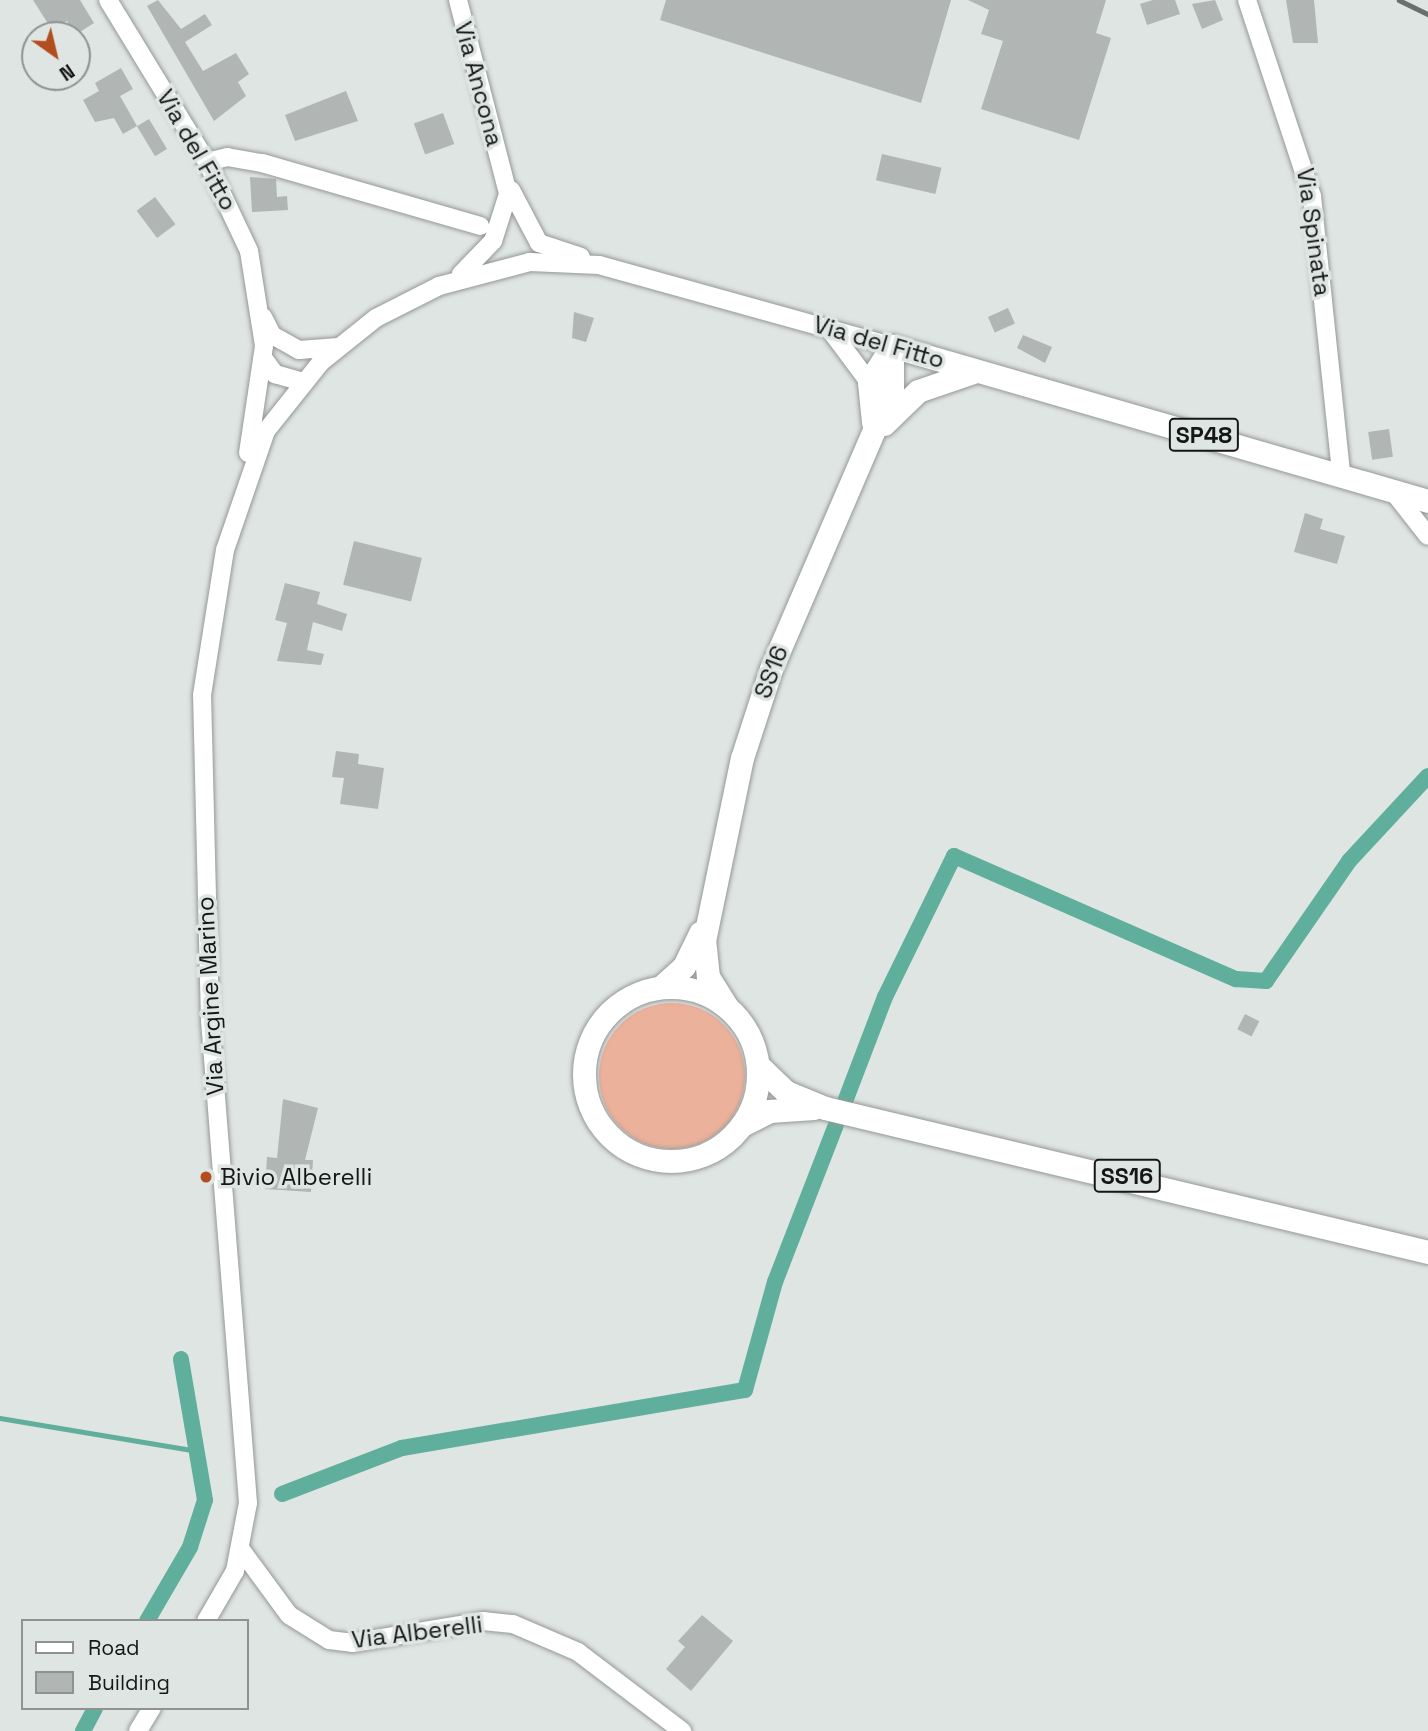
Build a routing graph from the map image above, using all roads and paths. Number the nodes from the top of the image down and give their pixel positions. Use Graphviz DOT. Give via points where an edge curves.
graph roads {
  1 [pos="108,0"];
  2 [pos="458,0"];
  3 [pos="1247,0"];
  4 [pos="207,162"];
  5 [pos="502,167"];
  6 [pos="524,223"];
  7 [pos="480,226"];
  8 [pos="499,230"];
  9 [pos="518,264"];
  10 [pos="599,265"];
  11 [pos="452,281"];
  12 [pos="260,310"];
  13 [pos="829,328"];
  14 [pos="892,346"];
  15 [pos="338,347"];
  16 [pos="292,348"];
  17 [pos="264,359"];
  18 [pos="979,371"];
  19 [pos="303,382"];
  20 [pos="869,382"];
  21 [pos="867,445"];
  22 [pos="1341,474"];
  23 [pos="1392,490"];
  24 [pos="240,494"];
  25 [pos="1428,501"];
  26 [pos="1428,536"];
  27 [pos="708,910"];
  28 [pos="661,987"];
  29 [pos="727,1007"];
  30 [pos="758,1065"];
  31 [pos="825,1108"];
  32 [pos="741,1125"];
  33 [pos="1428,1252"];
  34 [pos="242,1551"];
  35 [pos="207,1619"];
  36 [pos="151,1710"];
  37 [pos="138,1731"];
  38 [pos="682,1731"];
  1 -- 4 [label="street, Via del Fitto"];
  2 -- 5 [label="street, Via Ancona"];
  3 -- 22 [label="street, Via Spinata" via="1312,196"];
  4 -- 7 [label="street" via="227,157 262,163"];
  4 -- 12 [label="street, Via del Fitto" via="242,231"];
  5 -- 6 [label="street, Via Ancona"];
  5 -- 8 [label="street, Via Ancona" via="508,194"];
  6 -- 9 [label="street, Via Ancona"];
  6 -- 10 [label="street, Via Ancona" via="539,243"];
  8 -- 9 [label="street" via="506,255"];
  8 -- 11 [label="street, Via Ancona" via="482,257"];
  9 -- 10 [label="street, Via del Fitto / SP48"];
  9 -- 11 [label="street, Via del Fitto / SP48"];
  10 -- 13 [label="street, Via del Fitto / SP48"];
  11 -- 15 [label="street, Via del Fitto / SP48" via="402,303"];
  12 -- 16 [label="street, Via del Fitto" via="272,335"];
  12 -- 17 [label="street, Via del Fitto"];
  13 -- 14 [label="street, Via del Fitto / SP48"];
  13 -- 20 [label="street, SS16"];
  14 -- 18 [label="main road, Via del Fitto / SP48"];
  14 -- 20 [label="main road"];
  14 -- 21 [label="main road, SS16" via="894,379"];
  15 -- 16 [label="street"];
  15 -- 19 [label="street, Via del Fitto / SP48"];
  16 -- 19 [label="street, Via del Fitto"];
  17 -- 19 [label="street" via="275,374"];
  17 -- 24 [label="street, Via del Fitto"];
  18 -- 21 [label="main road, SS16" via="918,391"];
  18 -- 22 [label="main road, Via del Fitto / SP48"];
  19 -- 24 [label="street, Via Argine Marino / SP48" via="267,431"];
  20 -- 21 [label="main road, SS16" via="874,412"];
  21 -- 27 [label="main road, SS16" via="753,719"];
  22 -- 23 [label="main road, Via del Fitto / SP48"];
  23 -- 25 [label="main road, Via del Fitto / SP48"];
  23 -- 26 [label="street"];
  24 -- 34 [label="street, Via Argine Marino / SP48" via="214,605 202,695 202,822 220,1181 247,1479"];
  27 -- 28 [label="main road, SS16" via="689,958"];
  27 -- 29 [label="main road, SS16" via="705,968"];
  28 -- 29 [label="main road" via="689,989"];
  28 -- 32 [label="main road" via="616,1006 595,1031 584,1071 592,1111 624,1147 663,1160 703,1155"];
  29 -- 30 [label="main road" via="748,1033"];
  30 -- 31 [label="main road" via="786,1092"];
  30 -- 32 [label="main road" via="757,1090"];
  31 -- 32 [label="main road" via="784,1108"];
  31 -- 33 [label="main road, SS16"];
  34 -- 35 [label="street, Via Argine Marino / SP48"];
  34 -- 38 [label="street, Via Alberelli" via="289,1615 330,1640 352,1643 483,1621 513,1623 578,1652"];
  36 -- 37 [label="street"];
}
